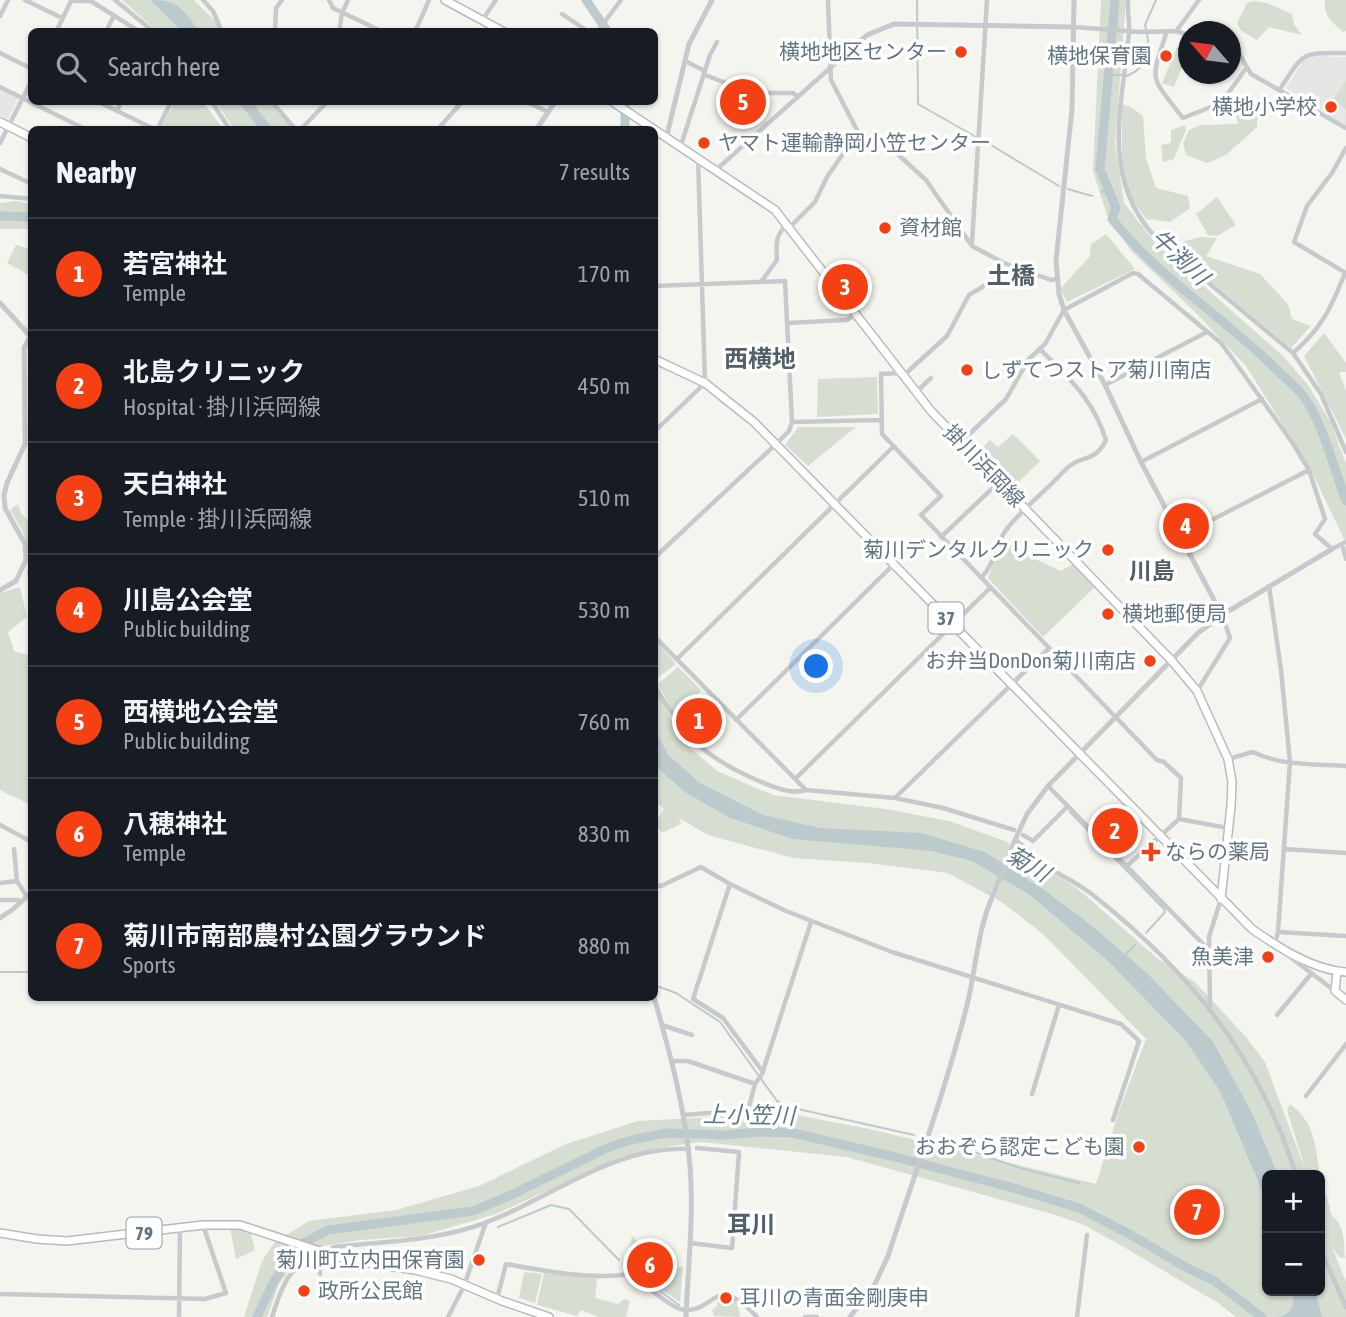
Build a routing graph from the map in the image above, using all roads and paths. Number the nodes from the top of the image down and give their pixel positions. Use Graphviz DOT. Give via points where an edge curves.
graph roads {
  1 [pos="8,0"];
  2 [pos="25,0"];
  3 [pos="115,0"];
  4 [pos="203,0"];
  5 [pos="282,0"];
  6 [pos="329,0"];
  7 [pos="348,0"];
  8 [pos="429,0"];
  9 [pos="445,0"];
  10 [pos="496,0"];
  11 [pos="621,0"];
  12 [pos="712,0"];
  13 [pos="828,0"];
  14 [pos="987,0"];
  15 [pos="1074,0"];
  16 [pos="1128,0"];
  17 [pos="1199,0"];
  18 [pos="342,13"];
  19 [pos="562,14"];
  20 [pos="114,15"];
  21 [pos="0,16"];
  22 [pos="63,18"];
  23 [pos="483,19"];
  24 [pos="986,24"];
  25 [pos="1073,27"];
  26 [pos="58,28"];
  27 [pos="108,28"];
  28 [pos="134,28"];
  29 [pos="149,28"];
  30 [pos="220,28"];
  31 [pos="275,28"];
  32 [pos="340,28"];
  33 [pos="374,28"];
  34 [pos="417,28"];
  35 [pos="498,28"];
  36 [pos="583,28"];
  37 [pos="601,28"];
  38 [pos="1126,31"];
  39 [pos="1167,31"];
  40 [pos="1176,31"];
  41 [pos="717,42"];
  42 [pos="0,53"];
  43 [pos="1346,53"];
  44 [pos="1241,57"];
  45 [pos="684,61"];
  46 [pos="28,67"];
  47 [pos="1247,67"];
  48 [pos="830,68"];
  49 [pos="705,73"];
  50 [pos="0,87"];
  51 [pos="28,87"];
  52 [pos="1280,89"];
  53 [pos="798,97"];
  54 [pos="22,98"];
  55 [pos="28,101"];
  56 [pos="36,105"];
  57 [pos="105,105"];
  58 [pos="120,105"];
  59 [pos="169,105"];
  60 [pos="214,105"];
  61 [pos="275,105"];
  62 [pos="324,105"];
  63 [pos="458,105"];
  64 [pos="533,105"];
  65 [pos="553,105"];
  66 [pos="619,105"];
  67 [pos="117,111"];
  68 [pos="548,112"];
  69 [pos="0,122"];
  70 [pos="79,126"];
  71 [pos="148,126"];
  72 [pos="158,126"];
  73 [pos="227,126"];
  74 [pos="293,126"];
  75 [pos="304,126"];
  76 [pos="440,126"];
  77 [pos="539,126"];
  78 [pos="653,126"];
  79 [pos="8,127"];
  80 [pos="1346,128"];
  81 [pos="658,129"];
  82 [pos="858,132"];
  83 [pos="667,135"];
  84 [pos="28,136"];
  85 [pos="0,143"];
  86 [pos="681,145"];
  87 [pos="1346,148"];
  88 [pos="698,156"];
  89 [pos="0,169"];
  90 [pos="716,169"];
  91 [pos="28,182"];
  92 [pos="0,195"];
  93 [pos="28,198"];
  94 [pos="788,226"];
  95 [pos="972,246"];
  96 [pos="1000,261"];
  97 [pos="1345,273"];
  98 [pos="1056,279"];
  99 [pos="760,283"];
  100 [pos="703,285"];
  101 [pos="658,286"];
  102 [pos="0,303"];
  103 [pos="1064,310"];
  104 [pos="856,315"];
  105 [pos="788,323"];
  106 [pos="1207,332"];
  107 [pos="28,334"];
  108 [pos="28,342"];
  109 [pos="1040,348"];
  110 [pos="1293,353"];
  111 [pos="658,361"];
  112 [pos="902,374"];
  113 [pos="931,378"];
  114 [pos="705,383"];
  115 [pos="1105,385"];
  116 [pos="916,392"];
  117 [pos="1262,399"];
  118 [pos="28,414"];
  119 [pos="881,420"];
  120 [pos="792,422"];
  121 [pos="658,428"];
  122 [pos="28,434"];
  123 [pos="960,443"];
  124 [pos="776,444"];
  125 [pos="894,446"];
  126 [pos="1346,452"];
  127 [pos="1141,462"];
  128 [pos="1309,470"];
  129 [pos="998,483"];
  130 [pos="835,505"];
  131 [pos="1026,510"];
  132 [pos="940,537"];
  133 [pos="1344,543"];
  134 [pos="1332,549"];
  135 [pos="1345,551"];
  136 [pos="658,554"];
  137 [pos="1189,554"];
  138 [pos="1346,559"];
  139 [pos="894,564"];
  140 [pos="981,578"];
  141 [pos="1269,586"];
  142 [pos="990,588"];
  143 [pos="0,590"];
  144 [pos="1223,615"];
  145 [pos="953,625"];
  146 [pos="658,640"];
  147 [pos="1049,648"];
  148 [pos="677,659"];
  149 [pos="1172,661"];
  150 [pos="1012,685"];
  151 [pos="658,691"];
  152 [pos="1197,691"];
  153 [pos="1117,716"];
  154 [pos="736,719"];
  155 [pos="1079,754"];
  156 [pos="1228,759"];
  157 [pos="1290,762"];
  158 [pos="1346,766"];
  159 [pos="795,779"];
  160 [pos="1048,786"];
  161 [pos="806,790"];
  162 [pos="895,799"];
  163 [pos="1068,806"];
  164 [pos="1179,820"];
  165 [pos="0,825"];
  166 [pos="1228,828"];
  167 [pos="1014,830"];
  168 [pos="1023,835"];
  169 [pos="1160,835"];
  170 [pos="28,840"];
  171 [pos="1014,841"];
  172 [pos="14,849"];
  173 [pos="1284,849"];
  174 [pos="1346,853"];
  175 [pos="1127,866"];
  176 [pos="17,881"];
  177 [pos="0,883"];
  178 [pos="730,884"];
  179 [pos="658,886"];
  180 [pos="28,893"];
  181 [pos="28,895"];
  182 [pos="1221,899"];
  183 [pos="0,900"];
  184 [pos="991,900"];
  185 [pos="20,903"];
  186 [pos="0,918"];
  187 [pos="811,922"];
  188 [pos="1278,932"];
  189 [pos="1346,936"];
  190 [pos="1275,945"];
  191 [pos="1208,949"];
  192 [pos="1337,972"];
  193 [pos="1346,972"];
  194 [pos="1311,974"];
  195 [pos="973,977"];
  196 [pos="1335,991"];
  197 [pos="1346,1000"];
  198 [pos="655,1001"];
  199 [pos="1059,1004"];
  200 [pos="1210,1008"];
  201 [pos="1277,1015"];
  202 [pos="662,1025"];
  203 [pos="692,1035"];
  204 [pos="1346,1044"];
  205 [pos="672,1061"];
  206 [pos="761,1075"];
  207 [pos="755,1084"];
  208 [pos="1032,1094"];
  209 [pos="1306,1096"];
  210 [pos="684,1115"];
  211 [pos="1113,1120"];
  212 [pos="697,1148"];
  213 [pos="689,1149"];
  214 [pos="1294,1170"];
  215 [pos="486,1222"];
  216 [pos="203,1225"];
  217 [pos="180,1228"];
  218 [pos="0,1233"];
  219 [pos="1087,1236"];
  220 [pos="690,1243"];
  221 [pos="320,1251"];
  222 [pos="1325,1259"];
  223 [pos="320,1274"];
  224 [pos="465,1284"];
  225 [pos="0,1294"];
  226 [pos="179,1297"];
  227 [pos="496,1298"];
  228 [pos="1346,1307"];
  229 [pos="686,1310"];
  230 [pos="1077,1316"];
  231 [pos="180,1317"];
  232 [pos="272,1317"];
  233 [pos="448,1317"];
  234 [pos="549,1317"];
  235 [pos="686,1317"];
  236 [pos="757,1317"];
  237 [pos="805,1317"];
  238 [pos="817,1317"];
  239 [pos="850,1317"];
  240 [pos="1086,1317"];
  1 -- 21 [label="street"];
  2 -- 22 [label="street"];
  3 -- 29 [label="street"];
  4 -- 30 [label="street"];
  5 -- 31 [label="street" via="276,8"];
  6 -- 18 [label="street"];
  7 -- 18 [label="street"];
  8 -- 34 [label="street"];
  9 -- 23 [label="main road"];
  10 -- 23 [label="street"];
  11 -- 37 [label="street"];
  12 -- 45 [label="street"];
  13 -- 48 [label="street"];
  14 -- 24 [label="street"];
  15 -- 25 [label="street"];
  16 -- 38 [label="street"];
  17 -- 40 [label="street"];
  18 -- 32 [label="street"];
  18 -- 33 [label="street"];
  19 -- 36 [label="street"];
  20 -- 22 [label="street" via="91,1 71,1"];
  20 -- 27 [label="street"];
  20 -- 28 [label="street"];
  22 -- 26 [label="street"];
  23 -- 35 [label="main road"];
  24 -- 25 [label="street"];
  24 -- 48 [label="street" via="894,24 867,35"];
  24 -- 95 [label="street"];
  25 -- 38 [label="street"];
  25 -- 98 [label="street" via="1072,108"];
  38 -- 39 [label="street"];
  38 -- 110 [label="street" via="1117,147 1123,181 1136,212 1161,244"];
  39 -- 40 [label="street"];
  39 -- 47 [label="street" via="1153,72 1183,118 1224,99"];
  41 -- 49 [label="street"];
  42 -- 46 [label="street"];
  43 -- 52 [label="street" via="1309,53"];
  44 -- 47 [label="street"];
  45 -- 49 [label="street"];
  45 -- 83 [label="street"];
  47 -- 52 [label="street" via="1251,74"];
  48 -- 53 [label="street"];
  48 -- 82 [label="street" via="831,80"];
  49 -- 53 [label="street" via="752,93 793,93"];
  49 -- 86 [label="street"];
  50 -- 54 [label="street"];
  51 -- 54 [label="street"];
  52 -- 80 [label="street"];
  53 -- 90 [label="street"];
  54 -- 55 [label="street"];
  54 -- 79 [label="street"];
  56 -- 70 [label="street"];
  57 -- 67 [label="street"];
  58 -- 67 [label="street"];
  59 -- 72 [label="street"];
  60 -- 73 [label="street"];
  61 -- 74 [label="street"];
  62 -- 75 [label="street"];
  63 -- 76 [label="street"];
  64 -- 68 [label="street"];
  65 -- 68 [label="street"];
  66 -- 78 [label="main road, 掛川浜岡線"];
  67 -- 71 [label="street"];
  68 -- 77 [label="street"];
  69 -- 79 [label="main road"];
  79 -- 84 [label="main road"];
  79 -- 85 [label="street"];
  81 -- 83 [label="main road, 掛川浜岡線"];
  82 -- 94 [label="street" via="815,202"];
  82 -- 95 [label="street" via="892,149 926,180"];
  83 -- 86 [label="main road, 掛川浜岡線"];
  86 -- 88 [label="main road, 掛川浜岡線"];
  87 -- 97 [label="street" via="1307,206 1294,242"];
  88 -- 90 [label="main road, 掛川浜岡線"];
  88 -- 100 [label="street"];
  89 -- 91 [label="street"];
  90 -- 94 [label="main road, 掛川浜岡線" via="766,203"];
  92 -- 93 [label="street"];
  94 -- 99 [label="street" via="778,233 777,260"];
  94 -- 104 [label="main road, 掛川浜岡線"];
  95 -- 96 [label="street"];
  96 -- 98 [label="street"];
  96 -- 112 [label="street" via="989,283 969,295 947,336"];
  97 -- 110 [label="street" via="1324,320"];
  98 -- 103 [label="street"];
  99 -- 100 [label="street"];
  99 -- 105 [label="street" via="785,281"];
  100 -- 101 [label="street"];
  100 -- 114 [label="street"];
  102 -- 107 [label="street"];
  103 -- 106 [label="street" via="1133,273"];
  103 -- 109 [label="street"];
  103 -- 115 [label="street"];
  104 -- 105 [label="street" via="846,320"];
  104 -- 112 [label="main road, 掛川浜岡線"];
  105 -- 120 [label="street"];
  106 -- 115 [label="street"];
  106 -- 117 [label="street" via="1221,343"];
  108 -- 118 [label="street" via="24,348"];
  109 -- 123 [label="street" via="1028,359 1006,399"];
  109 -- 131 [label="street" via="1080,389 1098,415 1106,440 1100,452 1071,463"];
  110 -- 126 [label="street" via="1321,394"];
  111 -- 114 [label="main road, 37"];
  112 -- 116 [label="main road, 掛川浜岡線"];
  112 -- 119 [label="street" via="881,374"];
  113 -- 116 [label="street"];
  114 -- 121 [label="street"];
  114 -- 124 [label="main road, 37"];
  115 -- 127 [label="street"];
  116 -- 123 [label="main road, 掛川浜岡線"];
  117 -- 127 [label="street"];
  117 -- 128 [label="street"];
  119 -- 120 [label="street"];
  119 -- 125 [label="street" via="882,434"];
  120 -- 124 [label="street"];
  122 -- 143 [label="street" via="4,495 5,508 25,544 26,560 16,581"];
  123 -- 129 [label="main road, 掛川浜岡線"];
  124 -- 130 [label="main road, 37"];
  124 -- 136 [label="street"];
  125 -- 130 [label="street"];
  125 -- 132 [label="street" via="941,496 921,515"];
  127 -- 137 [label="street"];
  128 -- 134 [label="street" via="1325,519 1315,534"];
  128 -- 137 [label="street" via="1196,528"];
  129 -- 131 [label="main road, 掛川浜岡線"];
  129 -- 132 [label="street"];
  130 -- 139 [label="main road, 37"];
  130 -- 148 [label="street"];
  131 -- 140 [label="street" via="1000,539 991,566"];
  131 -- 149 [label="main road, 掛川浜岡線"];
  132 -- 140 [label="street"];
  133 -- 134 [label="street"];
  133 -- 135 [label="street"];
  134 -- 141 [label="street"];
  135 -- 138 [label="street"];
  137 -- 144 [label="street"];
  139 -- 145 [label="main road, 37"];
  139 -- 154 [label="street"];
  140 -- 142 [label="street"];
  141 -- 144 [label="street"];
  141 -- 157 [label="street"];
  142 -- 145 [label="street"];
  142 -- 147 [label="street"];
  144 -- 149 [label="street"];
  144 -- 152 [label="street" via="1230,638"];
  145 -- 150 [label="main road, 37"];
  145 -- 159 [label="street"];
  146 -- 148 [label="street"];
  147 -- 150 [label="street"];
  147 -- 153 [label="street"];
  148 -- 154 [label="street"];
  149 -- 152 [label="main road, 掛川浜岡線"];
  149 -- 153 [label="street"];
  150 -- 155 [label="main road, 37"];
  150 -- 162 [label="street"];
  151 -- 161 [label="street" via="671,714 708,755 776,788"];
  152 -- 156 [label="main road, 掛川浜岡線"];
  153 -- 155 [label="street"];
  153 -- 164 [label="street" via="1157,760 1181,778"];
  154 -- 159 [label="street"];
  155 -- 160 [label="street"];
  155 -- 169 [label="main road, 37"];
  156 -- 157 [label="street" via="1253,752"];
  156 -- 166 [label="main road, 掛川浜岡線" via="1232,782"];
  157 -- 158 [label="street"];
  157 -- 173 [label="street"];
  159 -- 161 [label="street"];
  160 -- 163 [label="street"];
  160 -- 171 [label="street"];
  161 -- 162 [label="street"];
  162 -- 167 [label="street"];
  163 -- 168 [label="street" via="1033,842"];
  163 -- 175 [label="street"];
  164 -- 166 [label="street"];
  164 -- 169 [label="street"];
  165 -- 170 [label="street"];
  166 -- 182 [label="main road, 掛川浜岡線"];
  169 -- 175 [label="street"];
  169 -- 182 [label="main road, 37"];
  171 -- 184 [label="street"];
  171 -- 200 [label="street" via="1091,893"];
  172 -- 176 [label="street"];
  173 -- 174 [label="street"];
  173 -- 188 [label="street"];
  175 -- 191 [label="street"];
  176 -- 177 [label="street"];
  176 -- 180 [label="street"];
  178 -- 179 [label="street" via="701,867"];
  178 -- 187 [label="street"];
  178 -- 206 [label="street" via="693,999 723,1018"];
  181 -- 185 [label="street"];
  182 -- 190 [label="main road, 37"];
  182 -- 191 [label="street"];
  183 -- 185 [label="street"];
  184 -- 195 [label="street"];
  185 -- 186 [label="street"];
  187 -- 195 [label="street"];
  187 -- 206 [label="street"];
  188 -- 189 [label="street"];
  188 -- 190 [label="street"];
  190 -- 192 [label="main road, 37"];
  190 -- 194 [label="street"];
  191 -- 200 [label="street"];
  192 -- 193 [label="main road, 37"];
  192 -- 196 [label="main road"];
  194 -- 196 [label="street"];
  194 -- 201 [label="street"];
  195 -- 199 [label="street"];
  195 -- 239 [label="street" via="888,1256 875,1284"];
  196 -- 197 [label="main road"];
  198 -- 202 [label="street"];
  199 -- 208 [label="street"];
  199 -- 211 [label="street" via="1121,1024 1139,1041"];
  200 -- 214 [label="street" via="1258,1080"];
  202 -- 203 [label="street"];
  202 -- 205 [label="street"];
  204 -- 209 [label="street"];
  205 -- 207 [label="street" via="688,1061"];
  205 -- 210 [label="street"];
  206 -- 207 [label="street"];
  207 -- 210 [label="street" via="748,1110"];
  210 -- 213 [label="street"];
  212 -- 220 [label="street" via="739,1152 732,1248"];
  213 -- 215 [label="street" via="616,1161"];
  213 -- 220 [label="street"];
  215 -- 221 [label="street" via="441,1234"];
  215 -- 224 [label="street"];
  216 -- 217 [label="main road, 79"];
  216 -- 221 [label="main road, 79" via="240,1225"];
  216 -- 226 [label="street" via="226,1293 205,1299"];
  217 -- 218 [label="main road, 79" via="68,1241"];
  217 -- 226 [label="street"];
  219 -- 230 [label="street"];
  220 -- 229 [label="street"];
  221 -- 223 [label="street"];
  221 -- 224 [label="main road, 79"];
  221 -- 232 [label="street" via="302,1261 287,1278"];
  222 -- 228 [label="street"];
  224 -- 227 [label="main road, 79"];
  224 -- 233 [label="street"];
  225 -- 226 [label="street"];
  226 -- 231 [label="street"];
  227 -- 229 [label="street" via="506,1264 615,1277 630,1274"];
  227 -- 234 [label="main road, 79"];
  229 -- 235 [label="street"];
  229 -- 236 [label="street" via="726,1295"];
  230 -- 240 [label="street"];
  237 -- 238 [label="street"];
}
